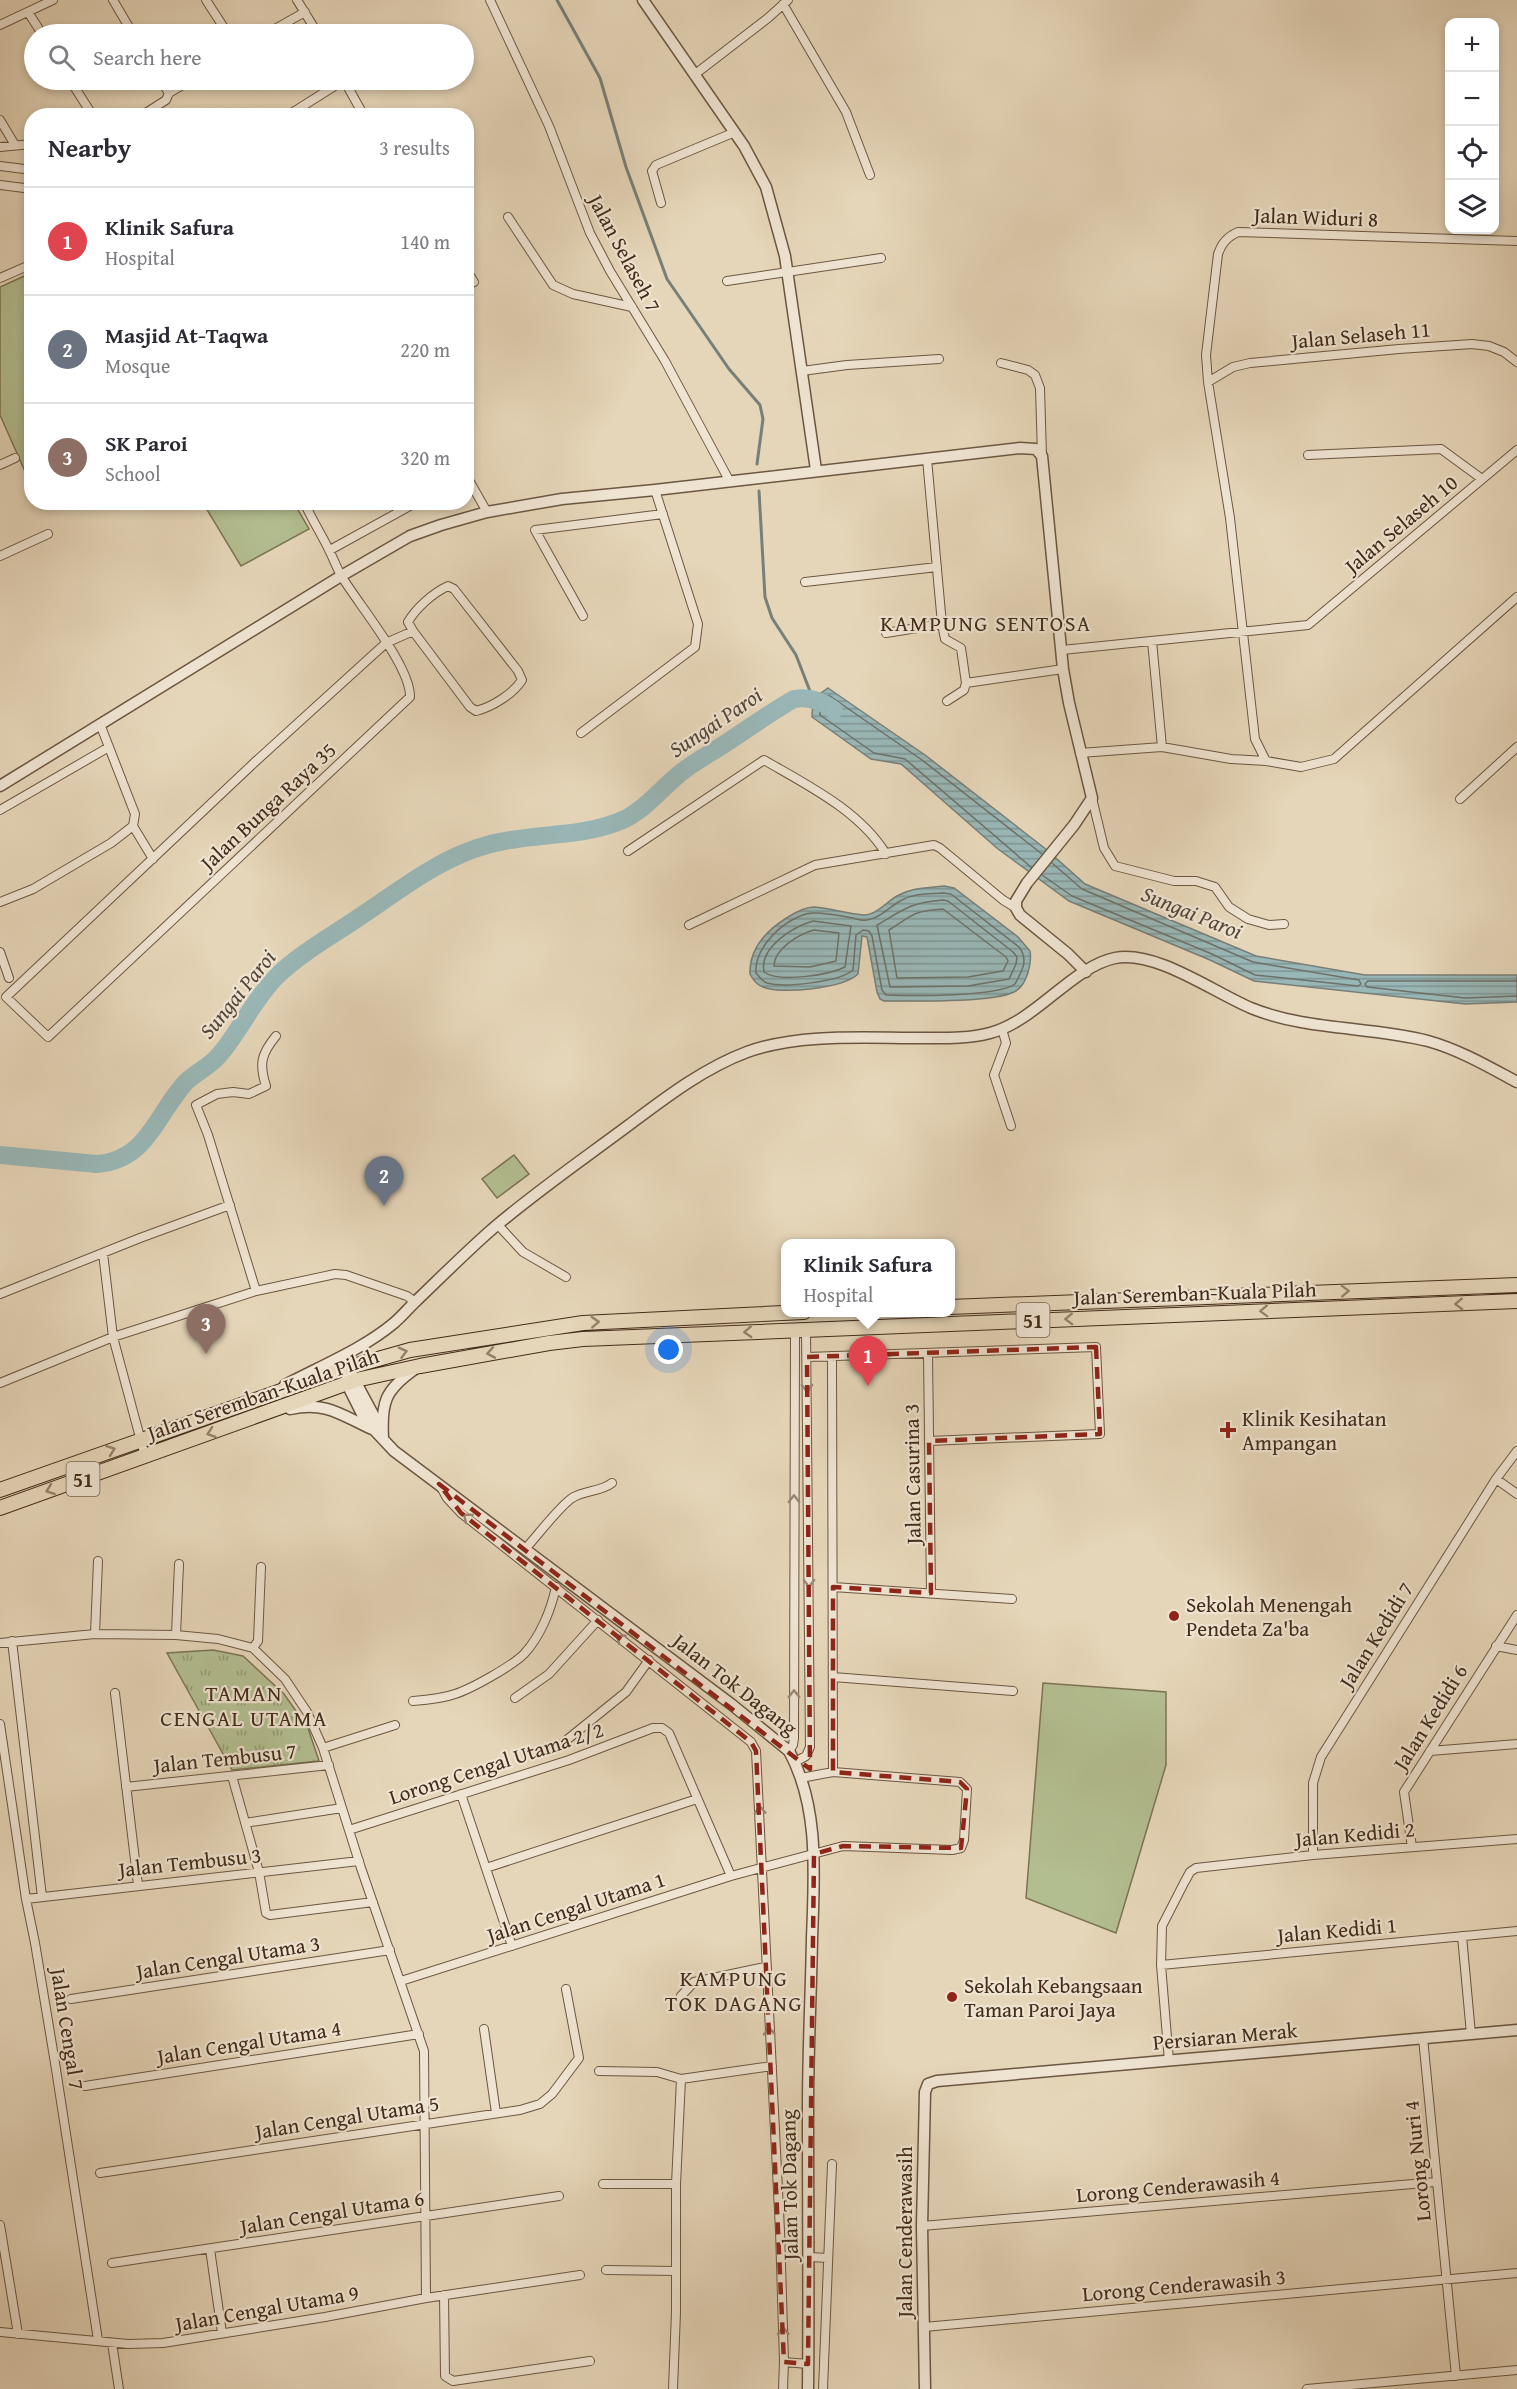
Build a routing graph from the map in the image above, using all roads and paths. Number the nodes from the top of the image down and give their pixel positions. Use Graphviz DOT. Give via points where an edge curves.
graph roads {
  1 [pos="53,0"];
  2 [pos="112,0"];
  3 [pos="206,0"];
  4 [pos="297,0"];
  5 [pos="490,0"];
  6 [pos="644,0"];
  7 [pos="785,2"];
  8 [pos="28,12"];
  9 [pos="304,12"];
  10 [pos="0,24"];
  11 [pos="36,24"];
  12 [pos="127,24"];
  13 [pos="222,24"];
  14 [pos="283,24"];
  15 [pos="312,24"];
  16 [pos="694,75"];
  17 [pos="76,90"];
  18 [pos="167,90"];
  19 [pos="174,90"];
  20 [pos="328,90"];
  21 [pos="350,90"];
  22 [pos="169,93"];
  23 [pos="88,108"];
  24 [pos="154,108"];
  25 [pos="300,108"];
  26 [pos="360,108"];
  27 [pos="0,120"];
  28 [pos="735,132"];
  29 [pos="24,144"];
  30 [pos="15,145"];
  31 [pos="0,147"];
  32 [pos="0,166"];
  33 [pos="24,170"];
  34 [pos="870,175"];
  35 [pos="0,185"];
  36 [pos="24,188"];
  37 [pos="661,203"];
  38 [pos="508,216"];
  39 [pos="1517,241"];
  40 [pos="881,258"];
  41 [pos="24,268"];
  42 [pos="787,273"];
  43 [pos="0,278"];
  44 [pos="727,281"];
  45 [pos="632,307"];
  46 [pos="939,359"];
  47 [pos="1517,362"];
  48 [pos="1001,363"];
  49 [pos="802,371"];
  50 [pos="1208,382"];
  51 [pos="1517,450"];
  52 [pos="1308,455"];
  53 [pos="1042,456"];
  54 [pos="15,458"];
  55 [pos="927,459"];
  56 [pos="0,465"];
  57 [pos="816,470"];
  58 [pos="1482,479"];
  59 [pos="730,482"];
  60 [pos="474,489"];
  61 [pos="655,490"];
  62 [pos="308,510"];
  63 [pos="402,510"];
  64 [pos="487,512"];
  65 [pos="663,514"];
  66 [pos="48,534"];
  67 [pos="330,550"];
  68 [pos="0,556"];
  69 [pos="937,567"];
  70 [pos="341,576"];
  71 [pos="805,582"];
  72 [pos="1517,597"];
  73 [pos="583,616"];
  74 [pos="942,624"];
  75 [pos="412,631"];
  76 [pos="886,633"];
  77 [pos="1243,633"];
  78 [pos="1152,641"];
  79 [pos="386,643"];
  80 [pos="1062,650"];
  81 [pos="1063,669"];
  82 [pos="966,683"];
  83 [pos="947,701"];
  84 [pos="100,724"];
  85 [pos="581,733"];
  86 [pos="109,747"];
  87 [pos="1162,747"];
  88 [pos="1517,747"];
  89 [pos="1080,753"];
  90 [pos="1266,761"];
  91 [pos="0,786"];
  92 [pos="1092,798"];
  93 [pos="1460,799"];
  94 [pos="0,810"];
  95 [pos="133,826"];
  96 [pos="628,851"];
  97 [pos="886,854"];
  98 [pos="153,859"];
  99 [pos="0,902"];
  100 [pos="1016,908"];
  101 [pos="1284,924"];
  102 [pos="688,925"];
  103 [pos="0,952"];
  104 [pos="1086,972"];
  105 [pos="9,978"];
  106 [pos="1002,1029"];
  107 [pos="276,1036"];
  108 [pos="1517,1082"];
  109 [pos="1011,1126"];
  110 [pos="230,1204"];
  111 [pos="498,1225"];
  112 [pos="104,1253"];
  113 [pos="566,1277"];
  114 [pos="1517,1285"];
  115 [pos="256,1291"];
  116 [pos="0,1294"];
  117 [pos="1517,1301"];
  118 [pos="415,1302"];
  119 [pos="955,1307"];
  120 [pos="781,1313"];
  121 [pos="800,1330"];
  122 [pos="113,1337"];
  123 [pos="928,1354"];
  124 [pos="832,1356"];
  125 [pos="807,1357"];
  126 [pos="420,1366"];
  127 [pos="346,1368"];
  128 [pos="352,1382"];
  129 [pos="0,1383"];
  130 [pos="258,1399"];
  131 [pos="266,1414"];
  132 [pos="380,1435"];
  133 [pos="139,1440"];
  134 [pos="929,1441"];
  135 [pos="1517,1451"];
  136 [pos="145,1456"];
  137 [pos="1496,1479"];
  138 [pos="612,1483"];
  139 [pos="439,1484"];
  140 [pos="0,1490"];
  141 [pos="1517,1494"];
  142 [pos="0,1508"];
  143 [pos="526,1548"];
  144 [pos="98,1561"];
  145 [pos="179,1564"];
  146 [pos="261,1567"];
  147 [pos="556,1587"];
  148 [pos="833,1587"];
  149 [pos="931,1593"];
  150 [pos="1012,1599"];
  151 [pos="1517,1615"];
  152 [pos="598,1620"];
  153 [pos="95,1634"];
  154 [pos="176,1635"];
  155 [pos="12,1641"];
  156 [pos="0,1643"];
  157 [pos="1496,1646"];
  158 [pos="253,1648"];
  159 [pos="1517,1650"];
  160 [pos="649,1660"];
  161 [pos="833,1677"];
  162 [pos="1013,1691"];
  163 [pos="115,1693"];
  164 [pos="515,1698"];
  165 [pos="413,1701"];
  166 [pos="0,1724"];
  167 [pos="395,1725"];
  168 [pos="1517,1744"];
  169 [pos="558,1747"];
  170 [pos="323,1748"];
  171 [pos="789,1751"];
  172 [pos="1430,1751"];
  173 [pos="795,1762"];
  174 [pos="329,1765"];
  175 [pos="833,1772"];
  176 [pos="232,1776"];
  177 [pos="801,1778"];
  178 [pos="126,1787"];
  179 [pos="461,1794"];
  180 [pos="697,1799"];
  181 [pos="342,1808"];
  182 [pos="245,1823"];
  183 [pos="349,1830"];
  184 [pos="1517,1839"];
  185 [pos="1412,1846"];
  186 [pos="814,1854"];
  187 [pos="1313,1855"];
  188 [pos="359,1861"];
  189 [pos="486,1868"];
  190 [pos="762,1868"];
  191 [pos="259,1872"];
  192 [pos="731,1876"];
  193 [pos="138,1886"];
  194 [pos="42,1898"];
  195 [pos="26,1899"];
  196 [pos="373,1902"];
  197 [pos="1517,1931"];
  198 [pos="1462,1936"];
  199 [pos="512,1946"];
  200 [pos="390,1950"];
  201 [pos="1161,1965"];
  202 [pos="765,1967"];
  203 [pos="400,1981"];
  204 [pos="566,1989"];
  205 [pos="681,1996"];
  206 [pos="71,1999"];
  207 [pos="484,2029"];
  208 [pos="1517,2030"];
  209 [pos="419,2034"];
  210 [pos="1471,2034"];
  211 [pos="1423,2038"];
  212 [pos="1169,2061"];
  213 [pos="772,2066"];
  214 [pos="599,2071"];
  215 [pos="681,2079"];
  216 [pos="937,2081"];
  217 [pos="85,2086"];
  218 [pos="496,2113"];
  219 [pos="425,2123"];
  220 [pos="832,2164"];
  221 [pos="100,2173"];
  222 [pos="1436,2182"];
  223 [pos="603,2184"];
  224 [pos="676,2184"];
  225 [pos="559,2196"];
  226 [pos="425,2216"];
  227 [pos="0,2225"];
  228 [pos="922,2226"];
  229 [pos="210,2248"];
  230 [pos="810,2257"];
  231 [pos="828,2258"];
  232 [pos="112,2263"];
  233 [pos="606,2270"];
  234 [pos="676,2271"];
  235 [pos="1517,2273"];
  236 [pos="580,2275"];
  237 [pos="1447,2279"];
  238 [pos="444,2295"];
  239 [pos="426,2298"];
  240 [pos="924,2327"];
  241 [pos="0,2332"];
  242 [pos="222,2333"];
  243 [pos="18,2334"];
  244 [pos="98,2340"];
  245 [pos="112,2343"];
  246 [pos="590,2361"];
  247 [pos="784,2362"];
  248 [pos="808,2364"];
  249 [pos="1517,2370"];
  250 [pos="1456,2376"];
  251 [pos="120,2389"];
  252 [pos="673,2389"];
  253 [pos="783,2389"];
  254 [pos="808,2389"];
  255 [pos="823,2389"];
  256 [pos="924,2389"];
  257 [pos="1307,2389"];
  1 -- 8 [label="street"];
  2 -- 12 [label="street"];
  3 -- 13 [label="street"];
  4 -- 9 [label="street"];
  5 -- 45 [label="street, Jalan Selaseh 7" via="549,126 590,233"];
  6 -- 16 [label="street"];
  7 -- 16 [label="street"];
  7 -- 34 [label="street" via="846,112"];
  8 -- 10 [label="street"];
  8 -- 11 [label="street"];
  9 -- 14 [label="street"];
  9 -- 15 [label="street"];
  16 -- 28 [label="street"];
  17 -- 23 [label="street"];
  18 -- 22 [label="street"];
  19 -- 22 [label="street"];
  20 -- 25 [label="street"];
  21 -- 26 [label="street"];
  22 -- 24 [label="street"];
  27 -- 30 [label="street"];
  28 -- 37 [label="street" via="656,165 652,171"];
  28 -- 42 [label="street" via="766,187"];
  29 -- 30 [label="street"];
  30 -- 31 [label="street"];
  32 -- 33 [label="street"];
  35 -- 36 [label="street"];
  38 -- 45 [label="street" via="553,285 573,294"];
  39 -- 50 [label="street, Jalan Widuri 8" via="1238,232 1228,237 1218,254 1206,355"];
  40 -- 42 [label="street"];
  41 -- 43 [label="street"];
  42 -- 44 [label="street"];
  42 -- 49 [label="street"];
  45 -- 59 [label="street, Jalan Selaseh 7"];
  46 -- 49 [label="street"];
  47 -- 50 [label="street, Jalan Selaseh 11" via="1504,352 1473,344 1250,363 1233,367"];
  48 -- 53 [label="street" via="1035,375 1040,388"];
  49 -- 57 [label="street"];
  50 -- 77 [label="street, Jalan Widuri 8" via="1230,518"];
  51 -- 58 [label="street, Jalan Selaseh 10"];
  52 -- 58 [label="street" via="1441,449"];
  53 -- 55 [label="street" via="1036,448 1020,448"];
  53 -- 80 [label="street"];
  54 -- 56 [label="street"];
  55 -- 57 [label="street"];
  55 -- 69 [label="street"];
  57 -- 59 [label="street"];
  58 -- 77 [label="street, Jalan Selaseh 10" via="1308,625"];
  59 -- 61 [label="street"];
  60 -- 64 [label="street"];
  61 -- 64 [label="street" via="562,499"];
  61 -- 65 [label="street"];
  62 -- 67 [label="street, Jalan Bunga Raya 35"];
  63 -- 67 [label="street"];
  64 -- 70 [label="street" via="410,536"];
  65 -- 73 [label="street" via="535,530"];
  65 -- 85 [label="street" via="698,624 695,647"];
  66 -- 68 [label="street"];
  67 -- 70 [label="street, Jalan Bunga Raya 35"];
  69 -- 71 [label="street"];
  69 -- 74 [label="street"];
  70 -- 79 [label="street, Jalan Bunga Raya 35"];
  70 -- 84 [label="street"];
  72 -- 90 [label="street" via="1334,759 1301,767"];
  74 -- 76 [label="street"];
  74 -- 82 [label="street" via="945,639 961,648"];
  75 -- 75 [label="street" via="408,622 411,616 448,586 522,681 476,711"];
  75 -- 79 [label="street"];
  77 -- 78 [label="street"];
  77 -- 90 [label="street, Jalan Widuri 8" via="1255,739"];
  78 -- 80 [label="street"];
  78 -- 87 [label="street"];
  79 -- 98 [label="street"];
  79 -- 98 [label="street, Jalan Bunga Raya 35" via="410,688 410,697 403,706 48,1037 6,998"];
  80 -- 81 [label="street"];
  81 -- 82 [label="street"];
  81 -- 89 [label="street"];
  82 -- 83 [label="street" via="964,690"];
  84 -- 86 [label="street"];
  84 -- 91 [label="street"];
  86 -- 94 [label="street"];
  86 -- 95 [label="street" via="135,814"];
  87 -- 89 [label="street"];
  87 -- 90 [label="street"];
  88 -- 93 [label="street"];
  89 -- 92 [label="street"];
  92 -- 100 [label="street" via="1027,883"];
  92 -- 101 [label="street" via="1104,848 1114,866 1215,887 1229,907 1248,919 1269,925"];
  95 -- 98 [label="street"];
  95 -- 99 [label="street" via="33,889"];
  96 -- 97 [label="street" via="764,760 835,804 876,838"];
  97 -- 100 [label="street" via="934,845"];
  97 -- 102 [label="street" via="814,866"];
  100 -- 104 [label="street"];
  103 -- 105 [label="street"];
  104 -- 106 [label="street"];
  104 -- 108 [label="street" via="1113,959 1129,957 1153,963 1269,1015 1429,1041"];
  106 -- 109 [label="street" via="1006,1043 994,1075"];
  106 -- 111 [label="street" via="950,1038 795,1042 746,1053 717,1066 649,1110"];
  107 -- 110 [label="street" via="266,1048 260,1068 266,1086 249,1094 218,1094 196,1105"];
  110 -- 112 [label="street"];
  110 -- 115 [label="street"];
  111 -- 113 [label="street" via="524,1252"];
  111 -- 118 [label="street"];
  112 -- 116 [label="street"];
  112 -- 122 [label="street"];
  119 -- 114 [label="highway, Jalan Seremban-Kuala Pilah / 51, one-way"];
  115 -- 118 [label="street" via="335,1274 407,1296"];
  115 -- 122 [label="street"];
  117 -- 121 [label="highway, Jalan Seremban-Kuala Pilah / 51, one-way"];
  118 -- 130 [label="street" via="394,1324 365,1342"];
  127 -- 120 [label="highway, Jalan Seremban-Kuala Pilah / 51, one-way" via="443,1343 583,1323"];
  121 -- 125 [label="street"];
  121 -- 126 [label="highway, Jalan Seremban-Kuala Pilah / 51, one-way" via="572,1340"];
  171 -- 121 [label="street, one-way" via="794,1738"];
  122 -- 129 [label="street"];
  122 -- 133 [label="street"];
  123 -- 124 [label="street"];
  123 -- 134 [label="street, Jalan Casurina 3"];
  123 -- 134 [label="street" via="1096,1347 1100,1434"];
  124 -- 125 [label="street"];
  124 -- 148 [label="street"];
  125 -- 173 [label="street, one-way" via="810,1748 806,1756"];
  126 -- 128 [label="highway, Jalan Seremban-Kuala Pilah / 51"];
  126 -- 132 [label="street" via="386,1395"];
  127 -- 128 [label="street, Jalan Tok Dagang"];
  127 -- 130 [label="highway, Jalan Seremban-Kuala Pilah / 51"];
  128 -- 131 [label="highway, Jalan Seremban-Kuala Pilah / 51"];
  128 -- 132 [label="street, Jalan Tok Dagang" via="374,1416"];
  130 -- 133 [label="highway, Jalan Seremban-Kuala Pilah / 51"];
  131 -- 132 [label="street" via="313,1405"];
  131 -- 136 [label="highway, Jalan Seremban-Kuala Pilah / 51, one-way"];
  132 -- 139 [label="street, Jalan Tok Dagang" via="394,1451"];
  133 -- 136 [label="street"];
  140 -- 133 [label="highway, Jalan Seremban-Kuala Pilah / 51, one-way"];
  134 -- 149 [label="street, Jalan Casurina 3"];
  135 -- 137 [label="street, Jalan Kedidi 7"];
  136 -- 142 [label="highway, Jalan Seremban-Kuala Pilah / 51, one-way"];
  137 -- 141 [label="street"];
  137 -- 187 [label="street, Jalan Kedidi 7" via="1321,1757 1313,1783"];
  138 -- 143 [label="street" via="603,1490 584,1492 571,1499"];
  139 -- 143 [label="street, Jalan Tok Dagang"];
  147 -- 139 [label="street, one-way" via="461,1513"];
  143 -- 171 [label="street, Jalan Tok Dagang"];
  144 -- 153 [label="street"];
  145 -- 154 [label="street"];
  146 -- 158 [label="street" via="258,1641"];
  147 -- 152 [label="street"];
  147 -- 165 [label="street" via="552,1606 524,1654 456,1694"];
  148 -- 149 [label="street"];
  148 -- 161 [label="street"];
  149 -- 150 [label="street"];
  151 -- 157 [label="street, Jalan Kedidi 6"];
  160 -- 152 [label="street, one-way"];
  152 -- 164 [label="street" via="549,1674"];
  153 -- 154 [label="street"];
  153 -- 155 [label="street"];
  154 -- 158 [label="street" via="218,1639"];
  155 -- 156 [label="street"];
  155 -- 194 [label="street"];
  157 -- 159 [label="street"];
  157 -- 172 [label="street, Jalan Kedidi 6"];
  158 -- 170 [label="street" via="285,1679 307,1712"];
  160 -- 169 [label="street" via="626,1692"];
  190 -- 160 [label="street, one-way" via="758,1765 752,1742"];
  161 -- 162 [label="street"];
  161 -- 175 [label="street"];
  163 -- 178 [label="street"];
  166 -- 195 [label="street, Jalan Cengal 7"];
  167 -- 170 [label="street"];
  168 -- 172 [label="street"];
  170 -- 174 [label="street"];
  171 -- 173 [label="street, Jalan Tok Dagang"];
  172 -- 185 [label="street, Jalan Kedidi 6" via="1404,1792"];
  173 -- 177 [label="street, Jalan Tok Dagang"];
  174 -- 176 [label="street, Jalan Tembusu 7"];
  174 -- 181 [label="street"];
  175 -- 177 [label="street, Jalan Cengal Utama 1"];
  175 -- 186 [label="street, Jalan Cengal Utama 1" via="960,1782 967,1789 964,1840 961,1848 952,1850 843,1846"];
  176 -- 178 [label="street, Jalan Tembusu 7"];
  176 -- 182 [label="street"];
  177 -- 186 [label="street, Jalan Tok Dagang"];
  178 -- 193 [label="street"];
  179 -- 180 [label="street, Lorong Cengal Utama 2/2" via="662,1728 669,1733"];
  179 -- 183 [label="street, Lorong Cengal Utama 2/2"];
  179 -- 189 [label="street"];
  180 -- 189 [label="street"];
  180 -- 192 [label="street"];
  181 -- 182 [label="street"];
  181 -- 183 [label="street"];
  182 -- 191 [label="street"];
  183 -- 188 [label="street"];
  184 -- 185 [label="street, Jalan Kedidi 2"];
  185 -- 187 [label="street, Jalan Kedidi 2"];
  186 -- 190 [label="street, Jalan Cengal Utama 1"];
  186 -- 230 [label="street, Jalan Tok Dagang" via="808,2107"];
  187 -- 201 [label="street, Jalan Kedidi 2" via="1196,1868 1190,1872 1162,1926"];
  188 -- 191 [label="street, Jalan Tembusu 3"];
  188 -- 196 [label="street"];
  189 -- 199 [label="street"];
  190 -- 192 [label="street, Jalan Cengal Utama 1"];
  190 -- 202 [label="street"];
  191 -- 193 [label="street, Jalan Tembusu 3"];
  191 -- 196 [label="street" via="264,1908 270,1915"];
  192 -- 199 [label="street, Jalan Cengal Utama 1"];
  193 -- 194 [label="street, Jalan Tembusu 3"];
  194 -- 195 [label="street, Jalan Tembusu 3"];
  195 -- 244 [label="street, Jalan Cengal 7"];
  196 -- 200 [label="street"];
  197 -- 198 [label="street, Jalan Kedidi 1"];
  198 -- 201 [label="street, Jalan Kedidi 1"];
  198 -- 210 [label="street"];
  199 -- 203 [label="street, Jalan Cengal Utama 1"];
  200 -- 203 [label="street"];
  200 -- 206 [label="street, Jalan Cengal Utama 3"];
  201 -- 212 [label="street"];
  202 -- 205 [label="street" via="694,1982"];
  213 -- 202 [label="street, one-way"];
  203 -- 209 [label="street"];
  204 -- 218 [label="street, Jalan Cengal Utama 5" via="579,2058 540,2104"];
  207 -- 218 [label="street"];
  208 -- 210 [label="street, Persiaran Merak"];
  209 -- 217 [label="street, Jalan Cengal Utama 4"];
  209 -- 219 [label="street" via="424,2051"];
  210 -- 211 [label="street, Persiaran Merak"];
  211 -- 212 [label="street, Persiaran Merak"];
  211 -- 222 [label="street, Lorong Nuri 4"];
  212 -- 216 [label="street, Persiaran Merak"];
  213 -- 215 [label="street"];
  247 -- 213 [label="street, one-way"];
  214 -- 215 [label="street" via="657,2072"];
  215 -- 224 [label="street"];
  216 -- 228 [label="street, Jalan Cenderawasih" via="928,2084 925,2092"];
  218 -- 219 [label="street, Jalan Cengal Utama 5"];
  219 -- 221 [label="street, Jalan Cengal Utama 5"];
  219 -- 226 [label="street"];
  220 -- 231 [label="street"];
  222 -- 228 [label="street, Lorong Cenderawasih 4"];
  222 -- 237 [label="street, Lorong Nuri 4"];
  223 -- 224 [label="street"];
  224 -- 234 [label="street"];
  225 -- 226 [label="street, Jalan Cengal Utama 6"];
  226 -- 229 [label="street, Jalan Cengal Utama 6"];
  226 -- 239 [label="street"];
  227 -- 243 [label="street"];
  228 -- 240 [label="street, Jalan Cenderawasih"];
  229 -- 232 [label="street, Jalan Cengal Utama 6"];
  229 -- 242 [label="street"];
  230 -- 231 [label="street"];
  230 -- 248 [label="street, Jalan Tok Dagang"];
  231 -- 255 [label="street"];
  233 -- 234 [label="street"];
  234 -- 252 [label="street"];
  235 -- 237 [label="street, Lorong Cenderawasih 3"];
  236 -- 238 [label="street, Jalan Cengal Utama 9"];
  237 -- 240 [label="street, Lorong Cenderawasih 3"];
  237 -- 250 [label="street, Lorong Nuri 4"];
  238 -- 239 [label="street, Jalan Cengal Utama 9"];
  238 -- 246 [label="street" via="444,2369 445,2376 453,2381"];
  239 -- 242 [label="street, Jalan Cengal Utama 9"];
  240 -- 256 [label="street, Jalan Cenderawasih"];
  241 -- 243 [label="street, Jalan Cengal Utama 9"];
  242 -- 245 [label="street, Jalan Cengal Utama 9" via="163,2343"];
  243 -- 244 [label="street, Jalan Cengal Utama 9"];
  244 -- 245 [label="street, Jalan Cengal Utama 9"];
  245 -- 251 [label="street"];
  247 -- 248 [label="street"];
  247 -- 253 [label="street"];
  248 -- 254 [label="street, Jalan Tok Dagang"];
  249 -- 250 [label="street"];
  250 -- 257 [label="street"];
}
